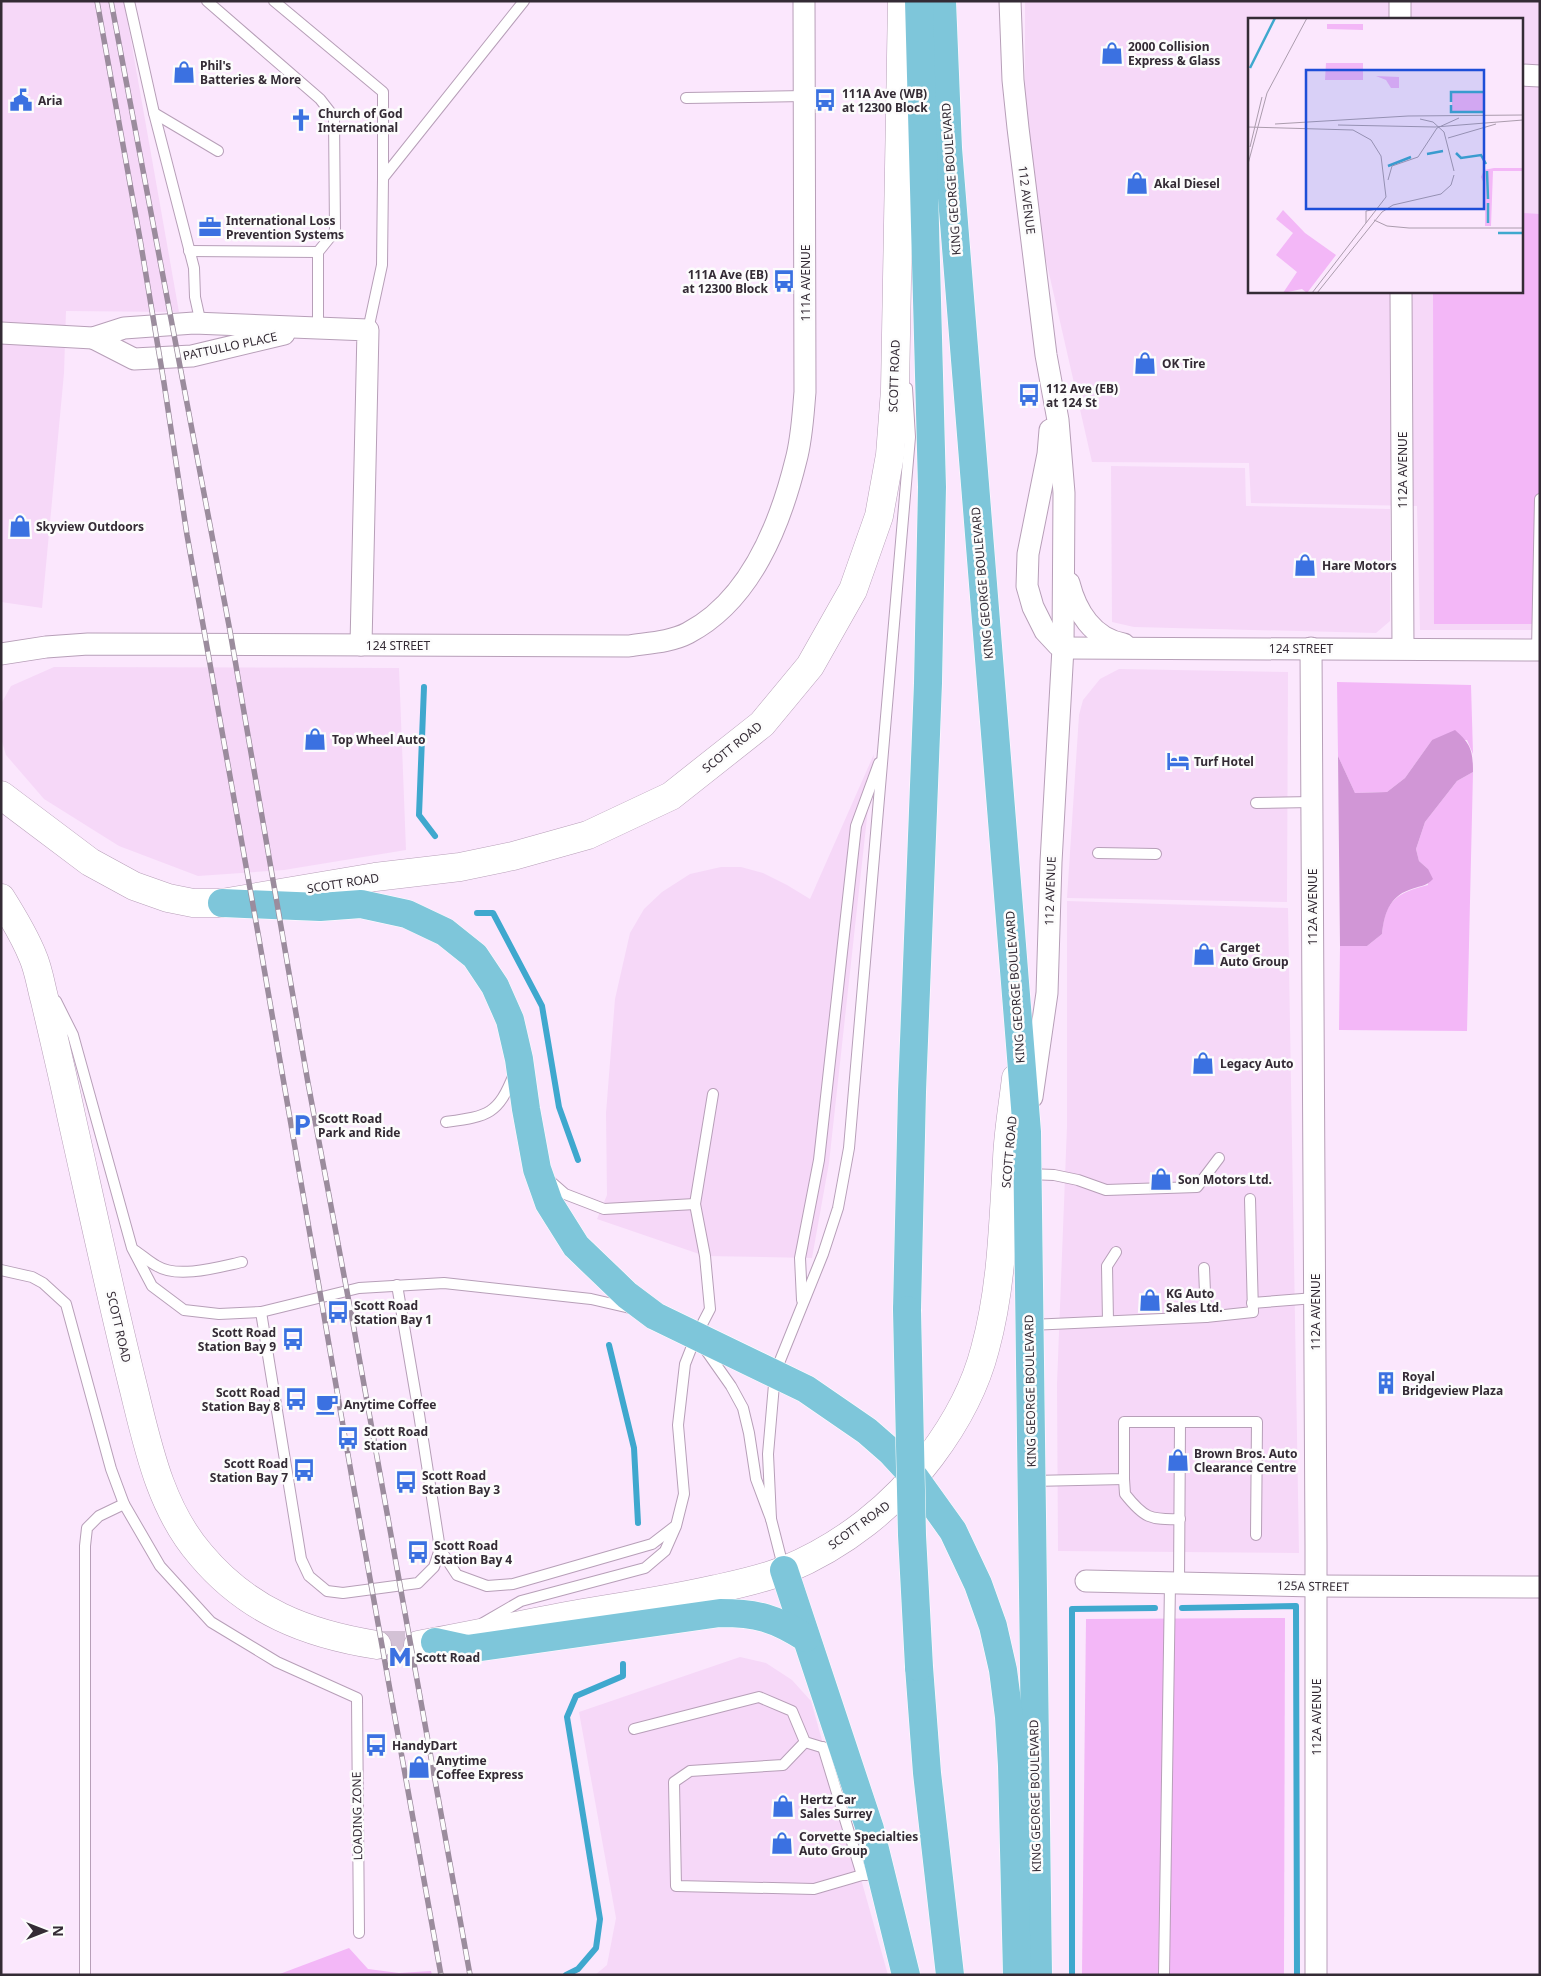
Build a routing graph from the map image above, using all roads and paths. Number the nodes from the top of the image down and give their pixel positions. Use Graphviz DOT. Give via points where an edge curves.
graph roads {
  1 [pos="129,1"];
  2 [pos="207,1"];
  3 [pos="274,1"];
  4 [pos="524,1"];
  5 [pos="804,1"];
  6 [pos="902,1"];
  7 [pos="919,1"];
  8 [pos="942,1"];
  9 [pos="1010,1"];
  10 [pos="1400,1"];
  11 [pos="1400,18"];
  12 [pos="1524,75"];
  13 [pos="1540,76"];
  14 [pos="804,96"];
  15 [pos="686,98"];
  16 [pos="154,113"];
  17 [pos="218,151"];
  18 [pos="382,178"];
  19 [pos="896,232"];
  20 [pos="189,251"];
  21 [pos="318,252"];
  22 [pos="1401,292"];
  23 [pos="201,324"];
  24 [pos="314,328"];
  25 [pos="368,330"];
  26 [pos="1,333"];
  27 [pos="93,338"];
  28 [pos="1052,398"];
  29 [pos="1540,499"];
  30 [pos="760,558"];
  31 [pos="1064,566"];
  32 [pos="362,645"];
  33 [pos="1140,647"];
  34 [pos="1063,648"];
  35 [pos="1311,648"];
  36 [pos="1403,648"];
  37 [pos="1539,650"];
  38 [pos="1,654"];
  39 [pos="884,750"];
  40 [pos="3,795"];
  41 [pos="1312,802"];
  42 [pos="1256,803"];
  43 [pos="1098,853"];
  44 [pos="1156,854"];
  45 [pos="1,898"];
  46 [pos="222,903"];
  47 [pos="34,958"];
  48 [pos="1019,1051"];
  49 [pos="520,1060"];
  50 [pos="713,1094"];
  51 [pos="446,1122"];
  52 [pos="1027,1132"];
  53 [pos="1219,1158"];
  54 [pos="537,1170"];
  55 [pos="1028,1174"];
  56 [pos="1250,1199"];
  57 [pos="695,1204"];
  58 [pos="132,1248"];
  59 [pos="1116,1252"];
  60 [pos="242,1262"];
  61 [pos="1204,1268"];
  62 [pos="1,1270"];
  63 [pos="396,1285"];
  64 [pos="1315,1298"];
  65 [pos="802,1303"];
  66 [pos="1252,1303"];
  67 [pos="261,1312"];
  68 [pos="655,1316"];
  69 [pos="1206,1317"];
  70 [pos="1108,1321"];
  71 [pos="1029,1325"];
  72 [pos="696,1336"];
  73 [pos="775,1373"];
  74 [pos="1180,1422"];
  75 [pos="915,1478"];
  76 [pos="1124,1479"];
  77 [pos="1031,1480"];
  78 [pos="124,1504"];
  79 [pos="771,1519"];
  80 [pos="1180,1519"];
  81 [pos="676,1526"];
  82 [pos="1256,1535"];
  83 [pos="440,1549"];
  84 [pos="784,1570"];
  85 [pos="1086,1581"];
  86 [pos="1175,1584"];
  87 [pos="1315,1586"];
  88 [pos="1540,1587"];
  89 [pos="806,1638"];
  90 [pos="437,1641"];
  91 [pos="377,1645"];
  92 [pos="634,1729"];
  93 [pos="805,1742"];
  94 [pos="834,1751"];
  95 [pos="872,1875"];
  96 [pos="359,1933"];
  97 [pos="85,1975"];
  98 [pos="906,1975"];
  99 [pos="950,1975"];
  100 [pos="1017,1975"];
  101 [pos="1038,1975"];
  102 [pos="1164,1975"];
  103 [pos="1316,1975"];
  1 -- 16 [label="lane"];
  2 -- 21 [label="lane" via="320,99 334,117 335,231"];
  3 -- 18 [label="lane" via="383,92"];
  4 -- 18 [label="lane"];
  5 -- 14 [label="street, 111A AVENUE"];
  6 -- 19 [label="main road, SCOTT ROAD"];
  7 -- 99 [label="main road, KING GEORGE BOULEVARD, bridge" via="932,487 907,1310 912,1535 919,1667 927,1773"];
  8 -- 48 [label="main road, KING GEORGE BOULEVARD" via="948,148"];
  9 -- 28 [label="street, 112 AVENUE" via="1018,128"];
  10 -- 11 [label="street"];
  12 -- 13 [label="street"];
  14 -- 15 [label="lane"];
  14 -- 30 [label="street, 111A AVENUE" via="805,392 802,426 794,468"];
  16 -- 17 [label="lane"];
  16 -- 20 [label="lane"];
  18 -- 25 [label="lane" via="382,265"];
  19 -- 39 [label="lane" via="910,437"];
  19 -- 46 [label="main road, SCOTT ROAD" via="895,390 890,455 879,516 853,590 825,640 810,666 762,724 671,796 588,835 460,867 375,877"];
  20 -- 21 [label="lane"];
  20 -- 23 [label="lane"];
  21 -- 24 [label="lane"];
  22 -- 36 [label="street, 112A AVENUE"];
  23 -- 24 [label="street, PATTULLO PLACE"];
  23 -- 27 [label="street, PATTULLO PLACE" via="124,328"];
  24 -- 25 [label="street, PATTULLO PLACE"];
  24 -- 27 [label="street, PATTULLO PLACE" via="192,356 134,359"];
  25 -- 32 [label="street"];
  26 -- 27 [label="street, PATTULLO PLACE"];
  28 -- 31 [label="street, 112 AVENUE" via="1063,466"];
  28 -- 34 [label="street, 112 AVENUE" via="1048,454 1026,574 1029,597 1036,615 1051,638"];
  29 -- 37 [label="lane"];
  30 -- 32 [label="street, 124 STREET" via="731,600 710,618 687,634 658,642 629,646"];
  31 -- 33 [label="street" via="1075,603 1085,621 1110,640"];
  31 -- 34 [label="street, 112 AVENUE"];
  32 -- 38 [label="street, 124 STREET" via="88,644"];
  33 -- 34 [label="street, 124 STREET"];
  33 -- 35 [label="street, 124 STREET"];
  34 -- 52 [label="street, 112 AVENUE" via="1047,992"];
  35 -- 36 [label="street, 124 STREET"];
  35 -- 41 [label="street, 112A AVENUE"];
  36 -- 37 [label="street, 124 STREET"];
  39 -- 65 [label="lane" via="856,826 819,1160 800,1258"];
  39 -- 65 [label="lane" via="849,1148 838,1208"];
  40 -- 46 [label="main road, SCOTT ROAD" via="90,862 134,886 192,903"];
  41 -- 42 [label="lane"];
  41 -- 64 [label="street, 112A AVENUE"];
  43 -- 44 [label="lane"];
  45 -- 47 [label="main road, SCOTT ROAD"];
  46 -- 49 [label="main road" via="320,907 361,904 407,914 444,932 475,956 495,986 510,1020"];
  47 -- 58 [label="lane" via="73,1035"];
  47 -- 91 [label="main road, SCOTT ROAD" via="150,1457 165,1497 201,1555 229,1584 258,1605 313,1632"];
  48 -- 52 [label="main road, KING GEORGE BOULEVARD"];
  48 -- 75 [label="main road, SCOTT ROAD" via="1007,1157 1001,1261 985,1352 961,1410"];
  49 -- 51 [label="lane" via="506,1095 495,1108 484,1115"];
  49 -- 54 [label="main road"];
  50 -- 57 [label="lane"];
  52 -- 55 [label="main road, KING GEORGE BOULEVARD"];
  53 -- 55 [label="lane" via="1197,1187 1106,1190 1078,1180"];
  54 -- 57 [label="lane" via="565,1194 604,1209"];
  54 -- 68 [label="main road" via="549,1203 576,1246 627,1295"];
  55 -- 71 [label="main road, KING GEORGE BOULEVARD"];
  56 -- 66 [label="lane"];
  57 -- 72 [label="lane" via="705,1256 710,1309"];
  58 -- 60 [label="lane" via="158,1268 182,1272"];
  58 -- 67 [label="lane" via="152,1286 184,1310 219,1314"];
  59 -- 70 [label="lane" via="1107,1266"];
  61 -- 69 [label="lane"];
  62 -- 78 [label="lane" via="32,1277 66,1304"];
  63 -- 67 [label="lane" via="359,1288"];
  63 -- 68 [label="lane" via="444,1284 591,1299"];
  63 -- 83 [label="lane"];
  64 -- 66 [label="lane"];
  64 -- 87 [label="street, 112A AVENUE"];
  65 -- 73 [label="lane"];
  66 -- 69 [label="lane" via="1253,1312"];
  67 -- 83 [label="lane" via="301,1559 309,1576 327,1590 343,1593 418,1583 434,1567"];
  68 -- 72 [label="main road"];
  69 -- 70 [label="lane"];
  70 -- 71 [label="lane"];
  71 -- 77 [label="main road, KING GEORGE BOULEVARD"];
  72 -- 73 [label="main road"];
  72 -- 79 [label="lane" via="731,1386 742,1408 756,1479"];
  72 -- 81 [label="lane" via="684,1367 678,1425 684,1494"];
  73 -- 75 [label="main road" via="806,1389 867,1430"];
  73 -- 79 [label="lane" via="768,1454"];
  74 -- 76 [label="lane" via="1124,1422"];
  74 -- 80 [label="lane"];
  74 -- 82 [label="lane" via="1257,1422"];
  75 -- 84 [label="main road, SCOTT ROAD" via="882,1511 847,1536 818,1555"];
  75 -- 100 [label="main road" via="953,1531 978,1584 993,1626 1003,1670 1010,1717"];
  76 -- 77 [label="lane"];
  76 -- 80 [label="lane" via="1125,1494 1141,1512 1152,1518"];
  77 -- 101 [label="main road, KING GEORGE BOULEVARD"];
  78 -- 96 [label="lane, LOADING ZONE" via="160,1566 211,1622 277,1662 357,1698"];
  78 -- 97 [label="lane" via="98,1516 87,1528 85,1546"];
  79 -- 84 [label="lane"];
  80 -- 86 [label="lane"];
  81 -- 83 [label="lane" via="652,1544 513,1584 488,1586 458,1575"];
  81 -- 90 [label="lane" via="665,1551 645,1568 521,1602"];
  84 -- 89 [label="main road"];
  84 -- 90 [label="main road, SCOTT ROAD" via="678,1597"];
  85 -- 86 [label="street, 125A STREET"];
  86 -- 87 [label="street, 125A STREET"];
  86 -- 102 [label="lane"];
  87 -- 88 [label="street, 125A STREET"];
  87 -- 103 [label="street, 112A AVENUE"];
  89 -- 90 [label="main road" via="760,1615 720,1613 467,1649"];
  89 -- 94 [label="main road"];
  92 -- 93 [label="lane" via="758,1696 792,1711"];
  93 -- 94 [label="lane"];
  93 -- 95 [label="lane" via="783,1766 690,1772 674,1782 676,1886 814,1889"];
  94 -- 95 [label="main road" via="870,1830"];
  95 -- 98 [label="main road"];
}
